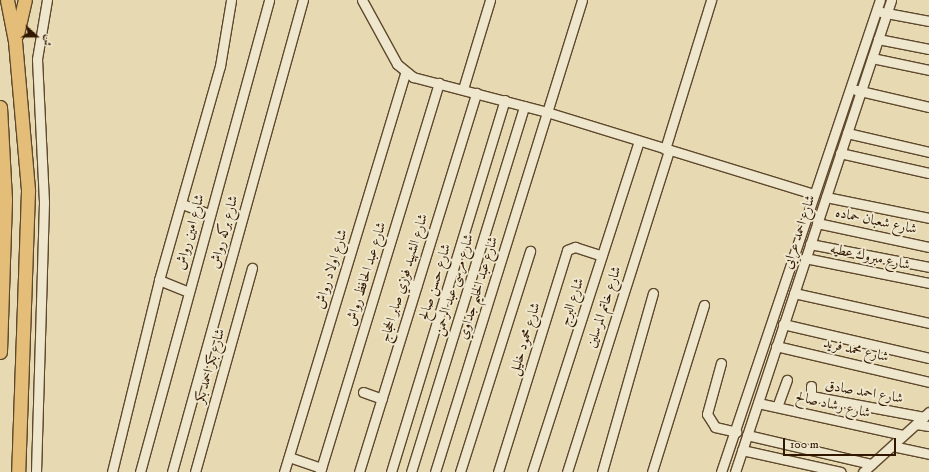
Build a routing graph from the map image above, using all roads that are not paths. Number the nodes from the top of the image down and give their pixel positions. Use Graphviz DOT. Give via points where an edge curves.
graph roads {
  1 [pos="7,0"];
  2 [pos="25,0"];
  3 [pos="47,0"];
  4 [pos="232,0"];
  5 [pos="269,0"];
  6 [pos="303,0"];
  7 [pos="362,0"];
  8 [pos="490,0"];
  9 [pos="582,0"];
  10 [pos="711,0"];
  11 [pos="880,0"];
  12 [pos="891,0"];
  13 [pos="876,11"];
  14 [pos="887,12"];
  15 [pos="929,21"];
  16 [pos="878,39"];
  17 [pos="15,41"];
  18 [pos="929,49"];
  19 [pos="872,58"];
  20 [pos="929,70"];
  21 [pos="405,73"];
  22 [pos="439,83"];
  23 [pos="463,89"];
  24 [pos="850,89"];
  25 [pos="861,91"];
  26 [pos="476,92"];
  27 [pos="505,100"];
  28 [pos="524,106"];
  29 [pos="0,107"];
  30 [pos="929,107"];
  31 [pos="547,112"];
  32 [pos="847,133"];
  33 [pos="639,141"];
  34 [pos="667,150"];
  35 [pos="929,152"];
  36 [pos="840,153"];
  37 [pos="929,173"];
  38 [pos="814,194"];
  39 [pos="826,197"];
  40 [pos="182,204"];
  41 [pos="209,214"];
  42 [pos="929,218"];
  43 [pos="817,224"];
  44 [pos="810,244"];
  45 [pos="929,247"];
  46 [pos="530,251"];
  47 [pos="602,256"];
  48 [pos="805,258"];
  49 [pos="929,267"];
  50 [pos="1,268"];
  51 [pos="252,268"];
  52 [pos="159,280"];
  53 [pos="404,282"];
  54 [pos="929,284"];
  55 [pos="416,286"];
  56 [pos="189,292"];
  57 [pos="653,293"];
  58 [pos="794,293"];
  59 [pos="704,305"];
  60 [pos="929,323"];
  61 [pos="784,324"];
  62 [pos="776,346"];
  63 [pos="0,352"];
  64 [pos="929,358"];
  65 [pos="721,363"];
  66 [pos="787,380"];
  67 [pos="929,382"];
  68 [pos="811,386"];
  69 [pos="363,392"];
  70 [pos="382,399"];
  71 [pos="758,403"];
  72 [pos="777,407"];
  73 [pos="926,414"];
  74 [pos="916,424"];
  75 [pos="929,426"];
  76 [pos="736,432"];
  77 [pos="747,435"];
  78 [pos="903,435"];
  79 [pos="892,446"];
  80 [pos="742,450"];
  81 [pos="929,454"];
  82 [pos="289,457"];
  83 [pos="872,464"];
  84 [pos="321,470"];
  85 [pos="18,472"];
  86 [pos="36,472"];
  87 [pos="112,472"];
  88 [pos="140,472"];
  89 [pos="172,472"];
  90 [pos="195,472"];
  91 [pos="284,472"];
  92 [pos="359,472"];
  93 [pos="392,472"];
  94 [pos="411,472"];
  95 [pos="435,472"];
  96 [pos="460,472"];
  97 [pos="498,472"];
  98 [pos="532,472"];
  99 [pos="567,472"];
  100 [pos="602,472"];
  101 [pos="652,472"];
  102 [pos="721,472"];
  103 [pos="734,472"];
  104 [pos="841,472"];
  105 [pos="863,472"];
  1 -- 17 [label="highway"];
  2 -- 17 [label="highway"];
  3 -- 86 [label="street" via="37,59 44,202"];
  4 -- 40 [label="street" via="224,53"];
  5 -- 41 [label="street, شارع امين رواش"];
  6 -- 89 [label="street, شارع بركه رواش"];
  7 -- 21 [label="street"];
  8 -- 23 [label="street"];
  9 -- 31 [label="street, شارع عبد الحليم جداوي"];
  10 -- 34 [label="street, شارع خاتم المرسلين"];
  11 -- 13 [label="street"];
  12 -- 14 [label="street, شارع احمد عرابى"];
  13 -- 14 [label="street"];
  13 -- 24 [label="street"];
  14 -- 15 [label="street"];
  14 -- 16 [label="street, شارع احمد عرابى"];
  16 -- 18 [label="street"];
  16 -- 19 [label="street, شارع احمد عرابى"];
  17 -- 85 [label="highway" via="28,222"];
  19 -- 20 [label="street"];
  19 -- 25 [label="street, شارع احمد عرابى"];
  21 -- 22 [label="street"];
  21 -- 82 [label="street, شارع اولاد رواش"];
  22 -- 23 [label="street"];
  22 -- 84 [label="street, شارع عبد الحافظ رواش"];
  23 -- 26 [label="street"];
  24 -- 25 [label="street"];
  24 -- 38 [label="street"];
  25 -- 30 [label="street"];
  25 -- 32 [label="street, شارع احمد عرابى"];
  26 -- 27 [label="street"];
  26 -- 55 [label="street, شارع الشهيد فوزي صابر الحجاج"];
  27 -- 28 [label="street"];
  27 -- 93 [label="street, شارع حسن صالح"];
  28 -- 31 [label="street"];
  28 -- 94 [label="street, شارع مرسى عبد الرحمن"];
  29 -- 50 [label="highway" via="4,148"];
  31 -- 33 [label="street"];
  31 -- 95 [label="street, شارع عبد الحليم جداوي"];
  32 -- 35 [label="street"];
  32 -- 36 [label="street, شارع احمد عرابى"];
  33 -- 34 [label="street"];
  33 -- 47 [label="street, شارع البرج"];
  34 -- 38 [label="street"];
  34 -- 99 [label="street, شارع خاتم المرسلين"];
  36 -- 37 [label="street"];
  36 -- 39 [label="street, شارع احمد عرابى"];
  38 -- 76 [label="street"];
  39 -- 42 [label="street"];
  39 -- 43 [label="street, شارع احمد عرابى"];
  40 -- 41 [label="street"];
  40 -- 52 [label="street"];
  41 -- 56 [label="street, شارع امين رواش"];
  43 -- 44 [label="street, شارع احمد عرابى"];
  43 -- 45 [label="street, شارع شعبان حماده"];
  44 -- 48 [label="street, شارع احمد عرابى"];
  44 -- 49 [label="street"];
  46 -- 96 [label="street"];
  47 -- 97 [label="street, شارع محمود خليل" via="575,247 567,250"];
  47 -- 98 [label="street, شارع البرج"];
  48 -- 54 [label="street, شارع مبروك عطيه"];
  48 -- 58 [label="street, شارع احمد عرابى"];
  50 -- 63 [label="highway"];
  51 -- 90 [label="street, شارع بكر احمد بكر"];
  52 -- 56 [label="street"];
  52 -- 87 [label="street"];
  53 -- 55 [label="street"];
  55 -- 70 [label="street, شارع الشهيد فوزي صابر الحجاج"];
  56 -- 88 [label="street, شارع امين رواش"];
  57 -- 100 [label="street"];
  58 -- 60 [label="street"];
  58 -- 61 [label="street, شارع احمد عرابى"];
  59 -- 101 [label="street"];
  61 -- 62 [label="street, شارع احمد عرابى"];
  61 -- 64 [label="street"];
  62 -- 67 [label="street, شارع محمد فريد"];
  62 -- 71 [label="street, شارع احمد عرابى"];
  65 -- 76 [label="street" via="707,414 715,427"];
  66 -- 72 [label="street"];
  68 -- 73 [label="street, شارع احمد صادق" via="811,396"];
  69 -- 70 [label="street"];
  70 -- 92 [label="street, شارع الشهيد فوزي صابر الحجاج"];
  71 -- 72 [label="street, شارع رشاد صالح"];
  71 -- 77 [label="street, شارع احمد عرابى"];
  72 -- 78 [label="street, شارع رشاد صالح"];
  73 -- 74 [label="street"];
  74 -- 75 [label="street"];
  74 -- 78 [label="street"];
  76 -- 102 [label="street"];
  77 -- 80 [label="street, شارع احمد عرابى"];
  77 -- 83 [label="street"];
  78 -- 79 [label="street"];
  79 -- 81 [label="street"];
  79 -- 83 [label="street"];
  80 -- 103 [label="street, شارع احمد عرابى"];
  80 -- 104 [label="street"];
  82 -- 84 [label="street"];
  82 -- 91 [label="street, شارع اولاد رواش"];
  83 -- 105 [label="street"];
}
